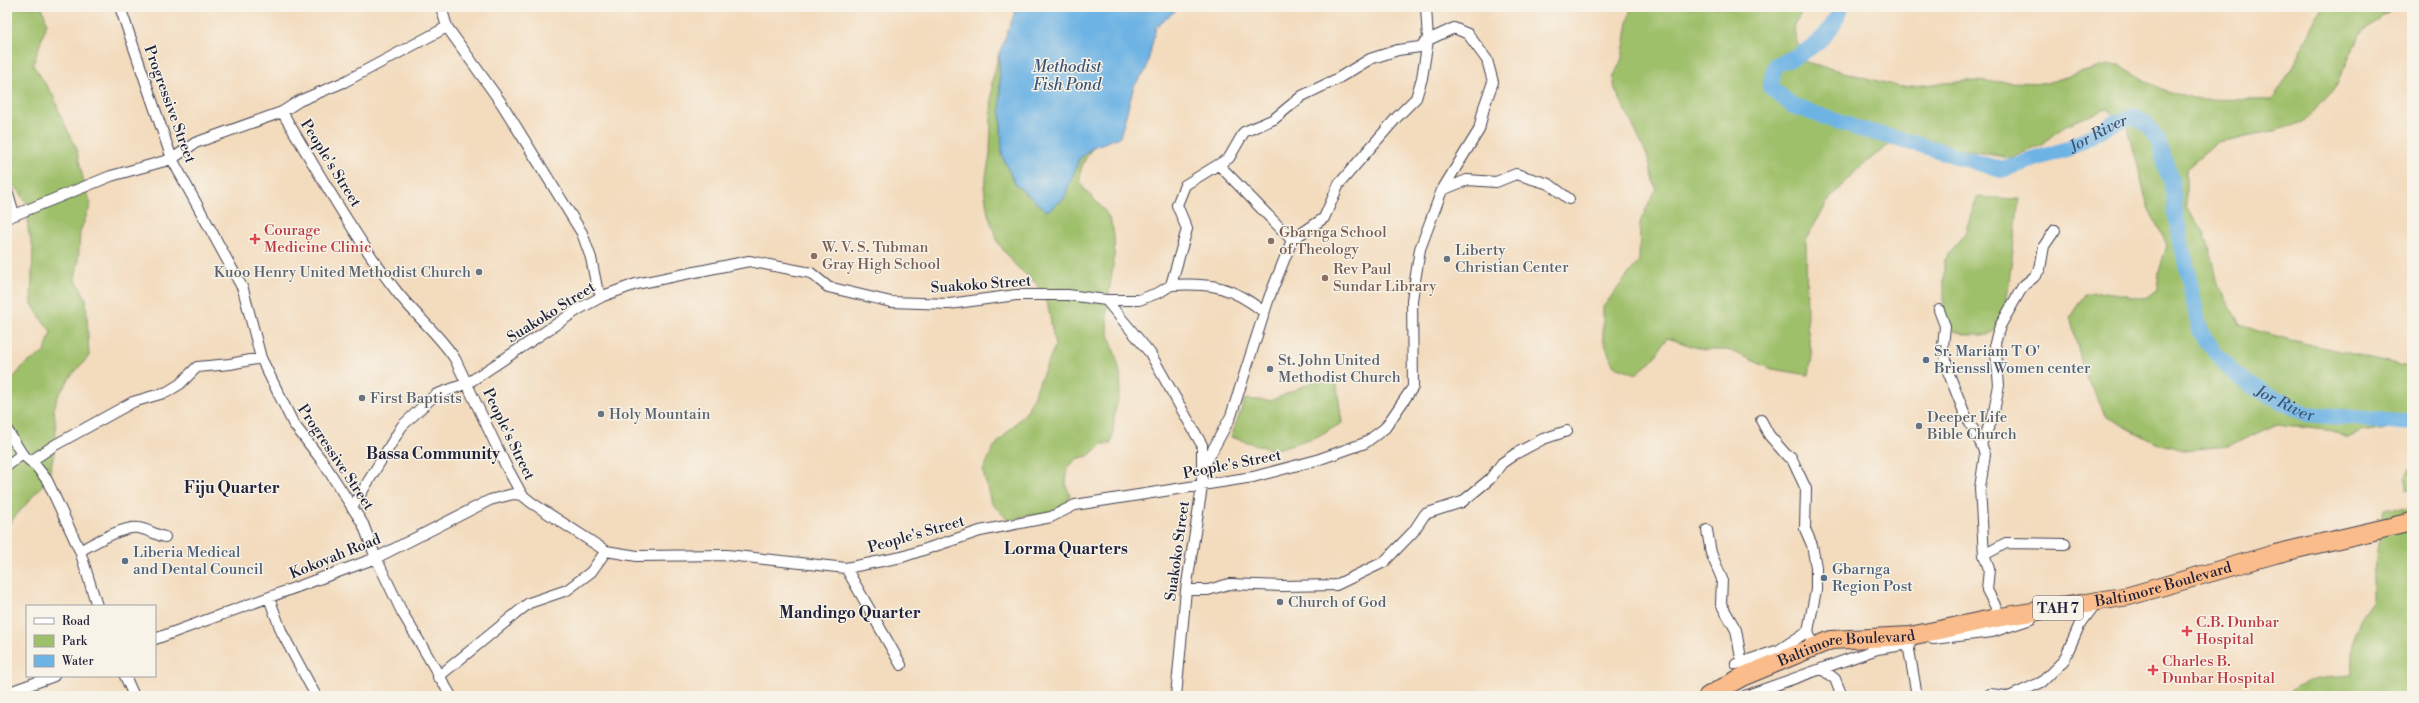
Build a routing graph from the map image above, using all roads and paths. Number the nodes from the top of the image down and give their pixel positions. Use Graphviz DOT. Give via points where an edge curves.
graph roads {
  1 [pos="120,7"];
  2 [pos="441,7"];
  3 [pos="1426,7"];
  4 [pos="447,27"];
  5 [pos="1428,40"];
  6 [pos="282,112"];
  7 [pos="172,159"];
  8 [pos="1218,165"];
  9 [pos="7,190"];
  10 [pos="1442,190"];
  11 [pos="1569,199"];
  12 [pos="10,216"];
  13 [pos="2055,230"];
  14 [pos="1292,240"];
  15 [pos="1171,285"];
  16 [pos="603,296"];
  17 [pos="1106,300"];
  18 [pos="1939,310"];
  19 [pos="1264,312"];
  20 [pos="261,358"];
  21 [pos="468,383"];
  22 [pos="1761,420"];
  23 [pos="7,430"];
  24 [pos="1567,431"];
  25 [pos="1981,444"];
  26 [pos="22,454"];
  27 [pos="31,462"];
  28 [pos="7,466"];
  29 [pos="1204,466"];
  30 [pos="1202,486"];
  31 [pos="522,495"];
  32 [pos="352,508"];
  33 [pos="2412,522"];
  34 [pos="1707,530"];
  35 [pos="165,538"];
  36 [pos="2065,544"];
  37 [pos="606,550"];
  38 [pos="80,552"];
  39 [pos="1984,555"];
  40 [pos="376,558"];
  41 [pos="846,568"];
  42 [pos="1186,590"];
  43 [pos="2129,596"];
  44 [pos="269,598"];
  45 [pos="97,605"];
  46 [pos="2093,607"];
  47 [pos="2001,617"];
  48 [pos="156,639"];
  49 [pos="1811,639"];
  50 [pos="1908,644"];
  51 [pos="901,665"];
  52 [pos="1822,669"];
  53 [pos="51,677"];
  54 [pos="125,677"];
  55 [pos="438,677"];
  56 [pos="7,693"];
  57 [pos="1987,695"];
  58 [pos="134,696"];
  59 [pos="316,696"];
  60 [pos="451,696"];
  61 [pos="1176,696"];
  62 [pos="1711,696"];
  63 [pos="1745,696"];
  64 [pos="1842,696"];
  65 [pos="1917,696"];
  66 [pos="2006,696"];
  67 [pos="2010,696"];
  1 -- 7 [label="street, Progressive Street"];
  2 -- 4 [label="street"];
  3 -- 5 [label="street"];
  4 -- 6 [label="street"];
  4 -- 16 [label="street" via="502,104 582,233 591,258 597,288"];
  5 -- 8 [label="street, People's Street" via="1420,47 1398,50 1370,59 1302,96 1274,119 1244,132 1229,158"];
  5 -- 10 [label="street, People's Street" via="1454,28 1468,34 1487,60 1493,82 1479,130"];
  5 -- 14 [label="street" via="1416,98 1339,184 1324,218"];
  6 -- 7 [label="street" via="195,144"];
  6 -- 21 [label="street, People's Street" via="364,244 397,292 448,347"];
  7 -- 12 [label="street" via="111,176"];
  7 -- 20 [label="street, Progressive Street" via="243,289"];
  8 -- 14 [label="street"];
  8 -- 15 [label="street, People's Street" via="1185,185 1177,205 1187,229"];
  9 -- 12 [label="street"];
  10 -- 11 [label="street" via="1467,180 1496,182 1516,174 1549,184"];
  10 -- 30 [label="street, People's Street" via="1420,249 1412,300 1413,387 1385,428 1366,444 1317,460 1253,477"];
  13 -- 25 [label="street" via="2044,246 2040,268 2023,286 2000,326 1995,343 1999,385 1993,417"];
  14 -- 19 [label="street"];
  15 -- 17 [label="street" via="1139,300"];
  15 -- 19 [label="street" via="1202,283 1218,286 1254,304"];
  16 -- 17 [label="street, Suakoko Street" via="636,284 749,261 811,273 828,287 891,302 949,304 1016,295 1068,295"];
  16 -- 21 [label="street, Suakoko Street" via="579,308"];
  17 -- 29 [label="street, Suakoko Street" via="1150,352 1176,395 1202,445"];
  18 -- 25 [label="street" via="1945,326 1944,346 1949,374 1964,412"];
  19 -- 29 [label="street" via="1231,416"];
  20 -- 27 [label="street" via="197,367 180,384 167,392 132,402 55,445"];
  20 -- 32 [label="street, Progressive Street" via="293,423 323,462"];
  21 -- 31 [label="street, People's Street"];
  21 -- 32 [label="street, Suakoko Street" via="435,395 402,426"];
  22 -- 49 [label="street" via="1769,435 1791,457 1806,489 1805,529 1812,545 1816,567"];
  23 -- 26 [label="street"];
  24 -- 42 [label="street" via="1542,439 1515,454 1502,463 1490,479 1462,502 1425,514 1413,532 1384,562 1336,585 1229,584 1208,590"];
  25 -- 39 [label="street" via="1985,454 1980,488"];
  26 -- 27 [label="street"];
  26 -- 28 [label="street"];
  27 -- 38 [label="street" via="47,480"];
  29 -- 30 [label="street, Suakoko Street"];
  30 -- 41 [label="street, People's Street" via="1075,505 1051,517 980,531 902,557"];
  30 -- 42 [label="street, Suakoko Street"];
  31 -- 37 [label="street, People's Street"];
  31 -- 40 [label="street, Kokoyah Road" via="513,494 490,500"];
  32 -- 40 [label="street, Progressive Street" via="363,524"];
  33 -- 43 [label="highway, Baltimore Boulevard / TAH 7" via="2274,554"];
  34 -- 49 [label="street" via="1722,579 1721,604 1736,630 1739,664"];
  35 -- 38 [label="street" via="141,528 133,528 94,543"];
  36 -- 39 [label="street" via="2006,543"];
  37 -- 41 [label="street, People's Street" via="637,556 726,554"];
  37 -- 55 [label="street" via="591,572 567,590 529,603"];
  38 -- 45 [label="street"];
  39 -- 47 [label="street" via="1989,569 1987,590"];
  40 -- 44 [label="street, Kokoyah Road"];
  40 -- 55 [label="street, Progressive Street"];
  41 -- 51 [label="street"];
  42 -- 61 [label="street, Suakoko Street"];
  43 -- 46 [label="street"];
  43 -- 47 [label="highway, Baltimore Boulevard / TAH 7"];
  44 -- 48 [label="street, Kokoyah Road"];
  44 -- 59 [label="street" via="282,633"];
  46 -- 50 [label="street" via="2067,609 1992,632"];
  46 -- 67 [label="street" via="2079,626 2064,660 2042,682"];
  47 -- 49 [label="highway, Baltimore Boulevard / TAH 7" via="1910,636"];
  49 -- 62 [label="highway, Baltimore Boulevard / TAH 7" via="1742,676"];
  50 -- 52 [label="street" via="1877,649"];
  50 -- 65 [label="street"];
  52 -- 63 [label="street"];
  52 -- 64 [label="street" via="1835,678"];
  53 -- 56 [label="street"];
  54 -- 58 [label="street"];
  55 -- 60 [label="street, Progressive Street"];
  57 -- 66 [label="street"];
}
